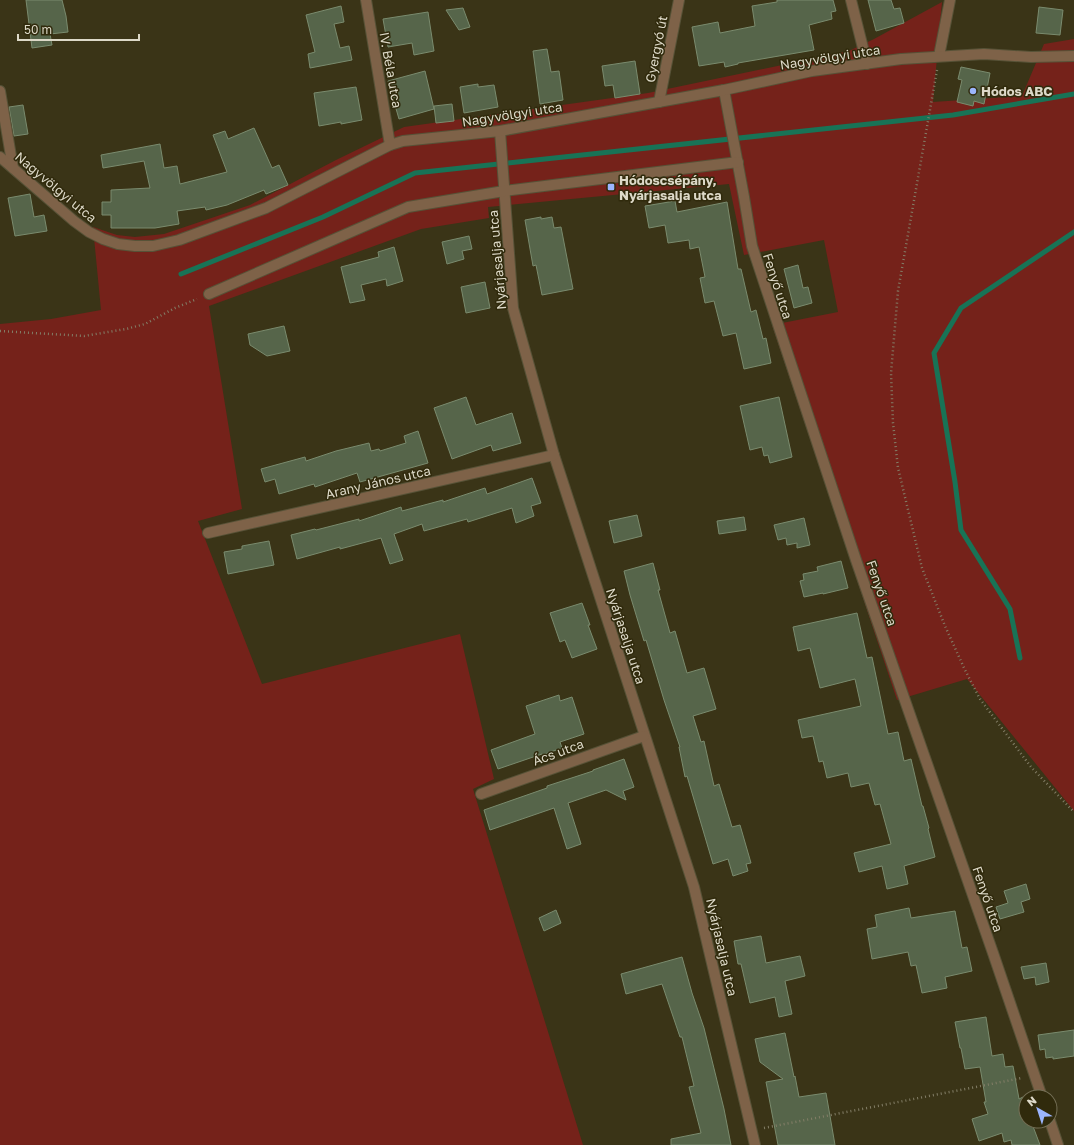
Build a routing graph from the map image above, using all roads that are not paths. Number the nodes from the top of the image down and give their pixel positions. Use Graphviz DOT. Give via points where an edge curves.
graph roads {
  1 [pos="366,0"];
  2 [pos="679,0"];
  3 [pos="851,0"];
  4 [pos="950,0"];
  5 [pos="939,56"];
  6 [pos="1074,56"];
  7 [pos="867,64"];
  8 [pos="724,90"];
  9 [pos="0,91"];
  10 [pos="659,102"];
  11 [pos="500,131"];
  12 [pos="390,145"];
  13 [pos="0,157"];
  14 [pos="738,162"];
  15 [pos="13,168"];
  16 [pos="504,191"];
  17 [pos="209,294"];
  18 [pos="554,455"];
  19 [pos="208,534"];
  20 [pos="644,736"];
  21 [pos="481,794"];
  22 [pos="1039,1089"];
  23 [pos="1053,1129"];
  24 [pos="755,1145"];
  25 [pos="1058,1145"];
  1 -- 12 [label="street, IV. Béla utca"];
  2 -- 10 [label="street, Gyergyó út"];
  3 -- 7 [label="street"];
  4 -- 5 [label="street"];
  5 -- 6 [label="street, Nagyvölgyi utca"];
  5 -- 7 [label="street, Nagyvölgyi utca"];
  7 -- 8 [label="street, Nagyvölgyi utca" via="812,71"];
  8 -- 10 [label="street, Nagyvölgyi utca"];
  8 -- 14 [label="street, Fenyő utca"];
  9 -- 15 [label="street"];
  10 -- 11 [label="street, Nagyvölgyi utca"];
  11 -- 12 [label="street, Nagyvölgyi utca" via="402,140"];
  11 -- 16 [label="street, Nyárjasalja utca"];
  12 -- 15 [label="street, Nagyvölgyi utca" via="266,208 179,240 153,246 118,244 89,232"];
  13 -- 15 [label="street, Nagyvölgyi utca"];
  14 -- 16 [label="street"];
  14 -- 22 [label="street, Fenyő utca" via="752,246 856,560"];
  16 -- 17 [label="street" via="408,207"];
  16 -- 18 [label="street, Nyárjasalja utca" via="513,308"];
  18 -- 19 [label="street, Arany János utca"];
  18 -- 20 [label="street, Nyárjasalja utca"];
  20 -- 21 [label="street, Ács utca"];
  20 -- 24 [label="street, Nyárjasalja utca" via="694,887"];
  23 -- 25 [label="street"];
}
